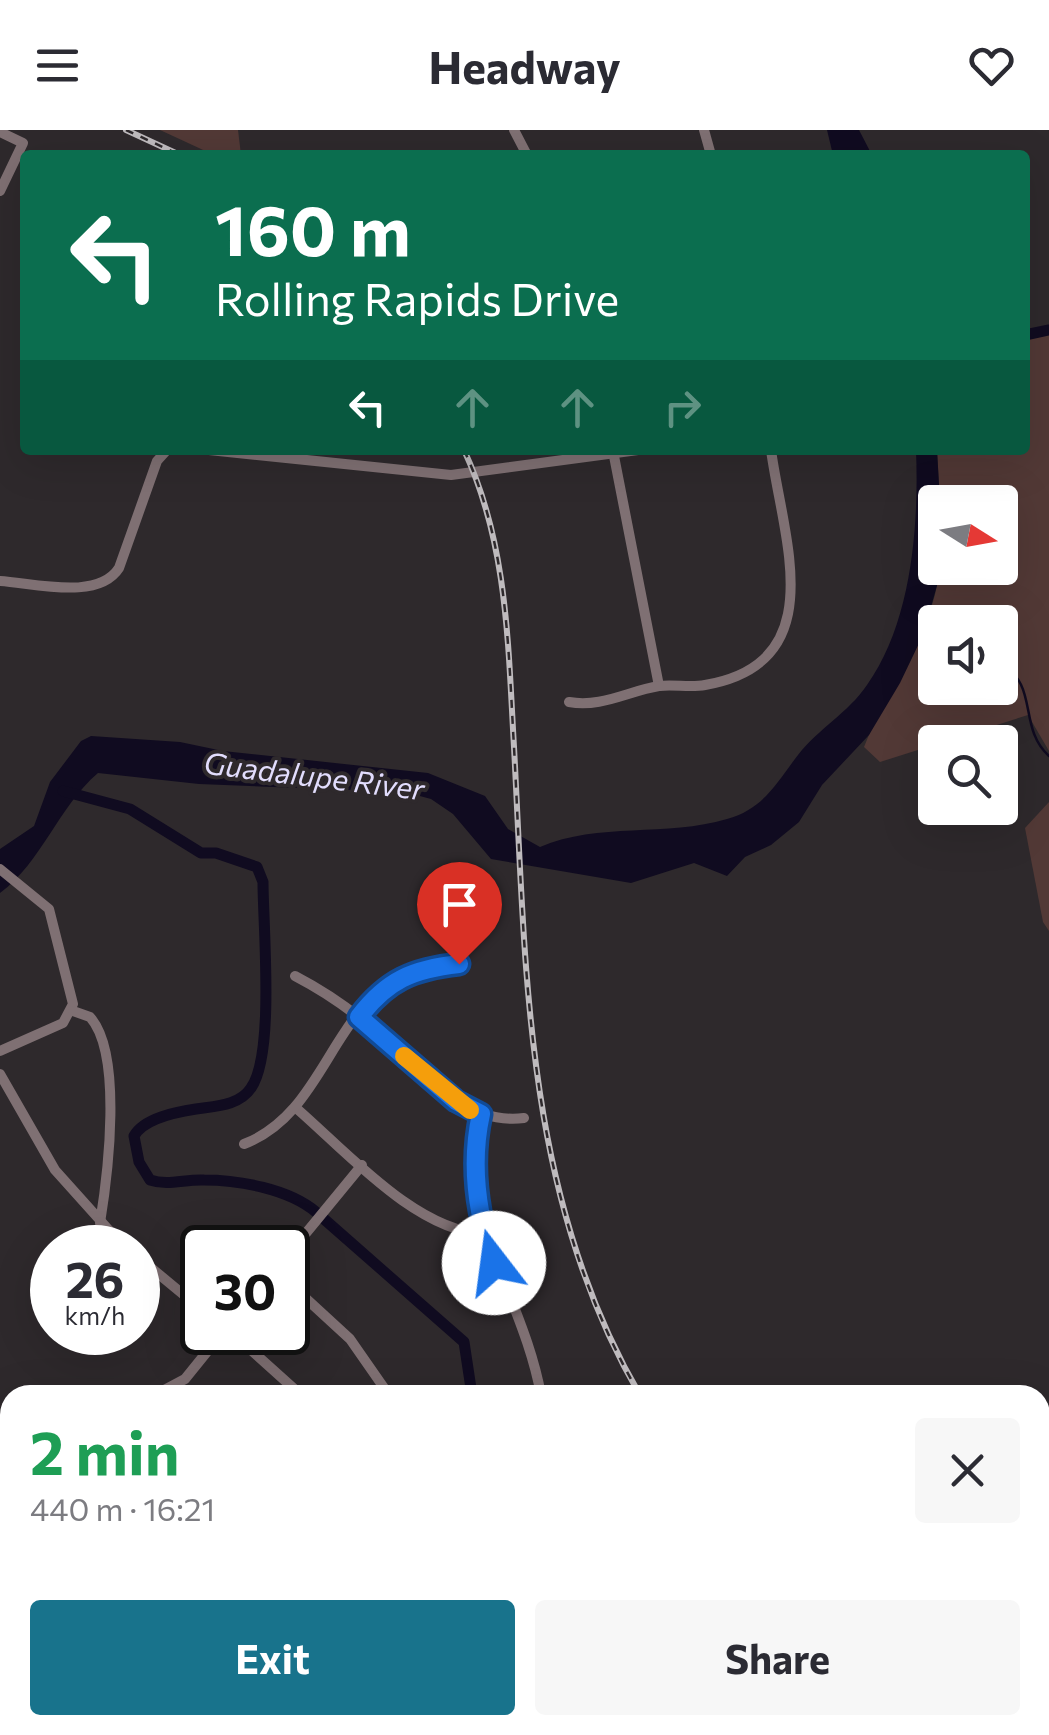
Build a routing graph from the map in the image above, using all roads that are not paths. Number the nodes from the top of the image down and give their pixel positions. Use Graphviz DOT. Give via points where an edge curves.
graph roads {
  1 [pos="0,132"];
  2 [pos="20,150"];
  3 [pos="20,151"];
  4 [pos="0,191"];
  5 [pos="162,455"];
  6 [pos="257,455"];
  7 [pos="592,455"];
  8 [pos="614,455"];
  9 [pos="772,455"];
  10 [pos="0,581"];
  11 [pos="658,686"];
  12 [pos="569,702"];
  13 [pos="0,869"];
  14 [pos="459,964"];
  15 [pos="294,976"];
  16 [pos="72,1012"];
  17 [pos="359,1017"];
  18 [pos="0,1051"];
  19 [pos="0,1074"];
  20 [pos="296,1108"];
  21 [pos="481,1114"];
  22 [pos="524,1118"];
  23 [pos="244,1144"];
  24 [pos="362,1165"];
  25 [pos="100,1223"];
  26 [pos="310,1229"];
  27 [pos="484,1234"];
  28 [pos="160,1275"];
  29 [pos="180,1292"];
  30 [pos="310,1302"];
  31 [pos="204,1355"];
  32 [pos="256,1355"];
  33 [pos="174,1385"];
  34 [pos="289,1385"];
  35 [pos="382,1385"];
  36 [pos="537,1385"];
  1 -- 2 [label="street" via="24,143"];
  3 -- 4 [label="street"];
  5 -- 10 [label="street" via="108,581"];
  6 -- 7 [label="street" via="451,475"];
  8 -- 11 [label="street"];
  9 -- 11 [label="street" via="791,582 782,639 745,672 703,686"];
  11 -- 12 [label="street" via="592,704"];
  13 -- 16 [label="street" via="35,894 54,922"];
  14 -- 17 [label="street" via="405,974"];
  15 -- 17 [label="street"];
  16 -- 18 [label="street" via="55,1028"];
  16 -- 25 [label="street" via="90,1017 108,1047"];
  17 -- 20 [label="street"];
  17 -- 21 [label="street" via="456,1101"];
  19 -- 25 [label="street" via="42,1152"];
  20 -- 23 [label="street" via="266,1136"];
  20 -- 24 [label="street"];
  21 -- 22 [label="street"];
  21 -- 27 [label="street" via="474,1164"];
  24 -- 26 [label="street"];
  24 -- 27 [label="street" via="435,1224"];
  27 -- 36 [label="street"];
  28 -- 29 [label="street"];
  30 -- 35 [label="street" via="350,1338"];
  31 -- 33 [label="street"];
  32 -- 34 [label="street"];
}
